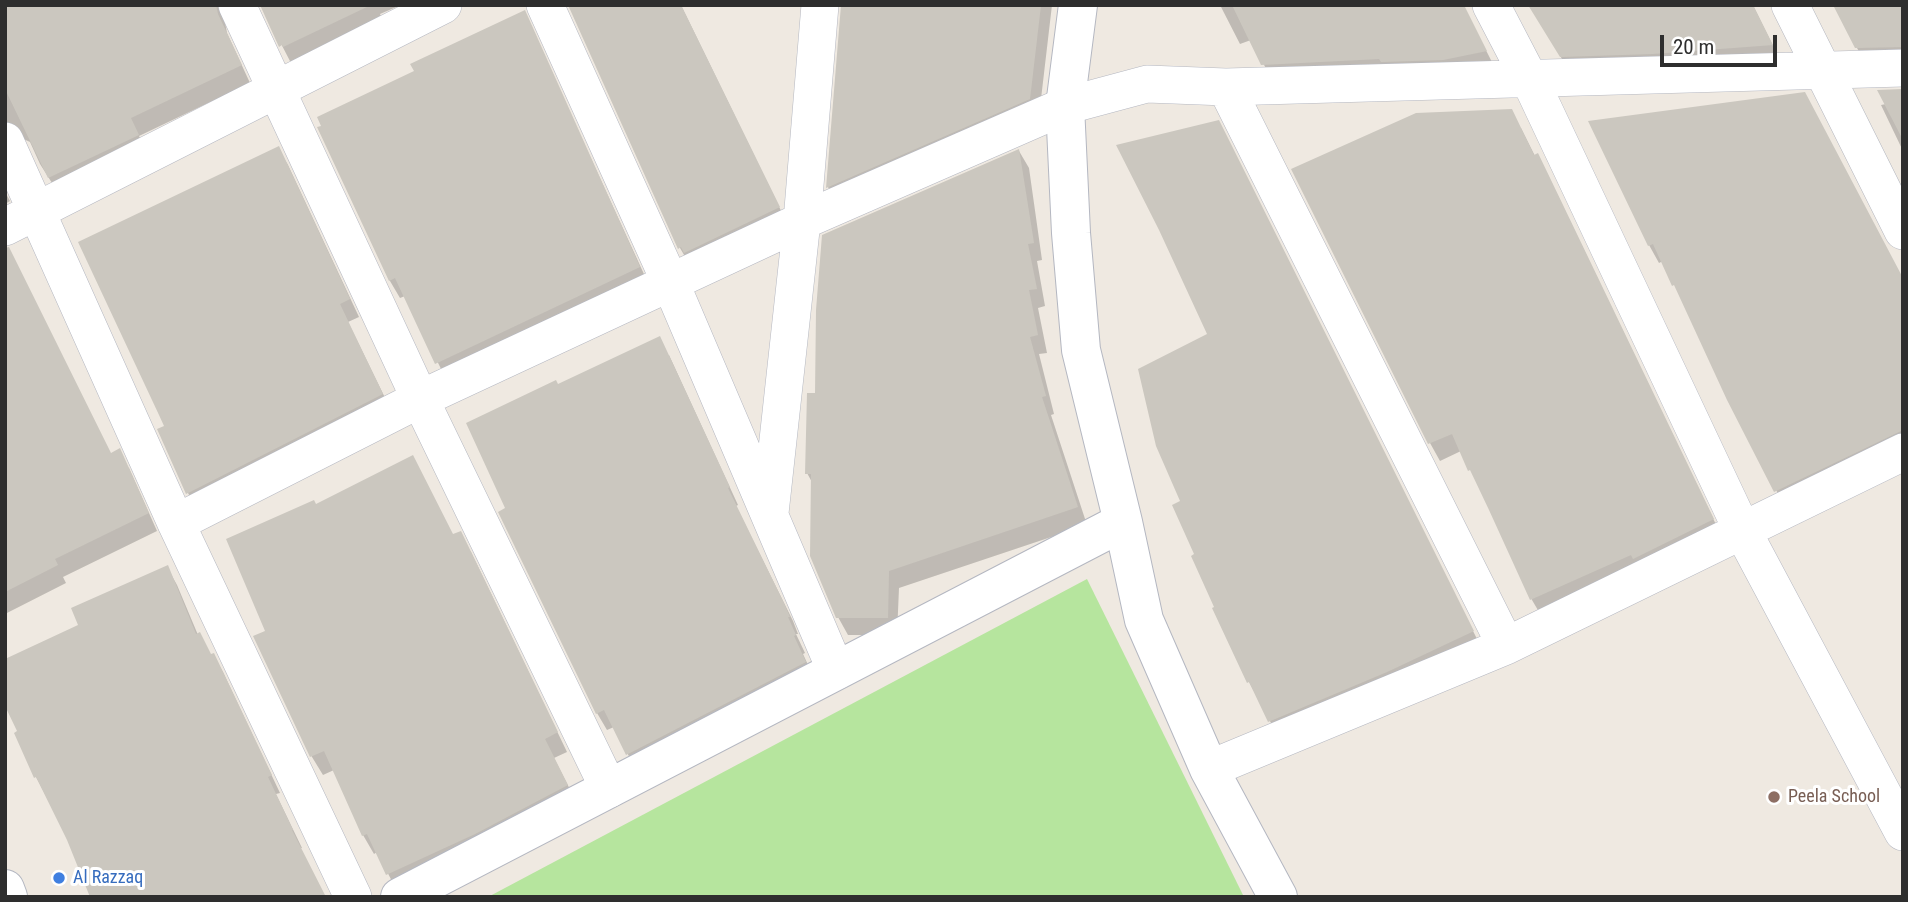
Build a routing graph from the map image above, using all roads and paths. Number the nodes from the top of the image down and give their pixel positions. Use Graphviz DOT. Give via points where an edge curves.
graph roads {
  1 [pos="237,5"];
  2 [pos="443,5"];
  3 [pos="545,5"];
  4 [pos="820,5"];
  5 [pos="1078,5"];
  6 [pos="1491,5"];
  7 [pos="1790,5"];
  8 [pos="1903,68"];
  9 [pos="1824,70"];
  10 [pos="1529,78"];
  11 [pos="1226,87"];
  12 [pos="276,89"];
  13 [pos="1065,106"];
  14 [pos="5,141"];
  15 [pos="21,219"];
  16 [pos="802,222"];
  17 [pos="1903,231"];
  18 [pos="671,284"];
  19 [pos="420,399"];
  20 [pos="1903,452"];
  21 [pos="769,516"];
  22 [pos="1123,522"];
  23 [pos="176,523"];
  24 [pos="1742,530"];
  25 [pos="1506,646"];
  26 [pos="836,671"];
  27 [pos="1209,769"];
  28 [pos="609,789"];
  29 [pos="1903,832"];
  30 [pos="5,889"];
  31 [pos="9,897"];
  32 [pos="353,897"];
  33 [pos="400,897"];
  34 [pos="1278,897"];
  1 -- 12 [label="street"];
  2 -- 12 [label="street"];
  3 -- 18 [label="street"];
  4 -- 16 [label="street"];
  5 -- 13 [label="street"];
  6 -- 10 [label="street"];
  7 -- 9 [label="street"];
  8 -- 9 [label="street"];
  9 -- 10 [label="street"];
  9 -- 17 [label="street"];
  10 -- 11 [label="street"];
  10 -- 24 [label="street"];
  11 -- 13 [label="street" via="1147,84"];
  11 -- 25 [label="street"];
  12 -- 15 [label="street"];
  12 -- 19 [label="street"];
  13 -- 16 [label="street"];
  13 -- 22 [label="street" via="1080,350"];
  14 -- 15 [label="street"];
  15 -- 23 [label="street"];
  16 -- 18 [label="street"];
  16 -- 21 [label="street"];
  18 -- 19 [label="street"];
  18 -- 21 [label="street"];
  19 -- 23 [label="street"];
  19 -- 28 [label="street"];
  20 -- 24 [label="street"];
  21 -- 26 [label="street"];
  22 -- 26 [label="street"];
  22 -- 27 [label="street" via="1143,620"];
  23 -- 32 [label="street"];
  24 -- 25 [label="street"];
  24 -- 29 [label="street"];
  25 -- 27 [label="street"];
  26 -- 28 [label="street"];
  27 -- 34 [label="street"];
  28 -- 33 [label="street"];
  30 -- 31 [label="street"];
}
